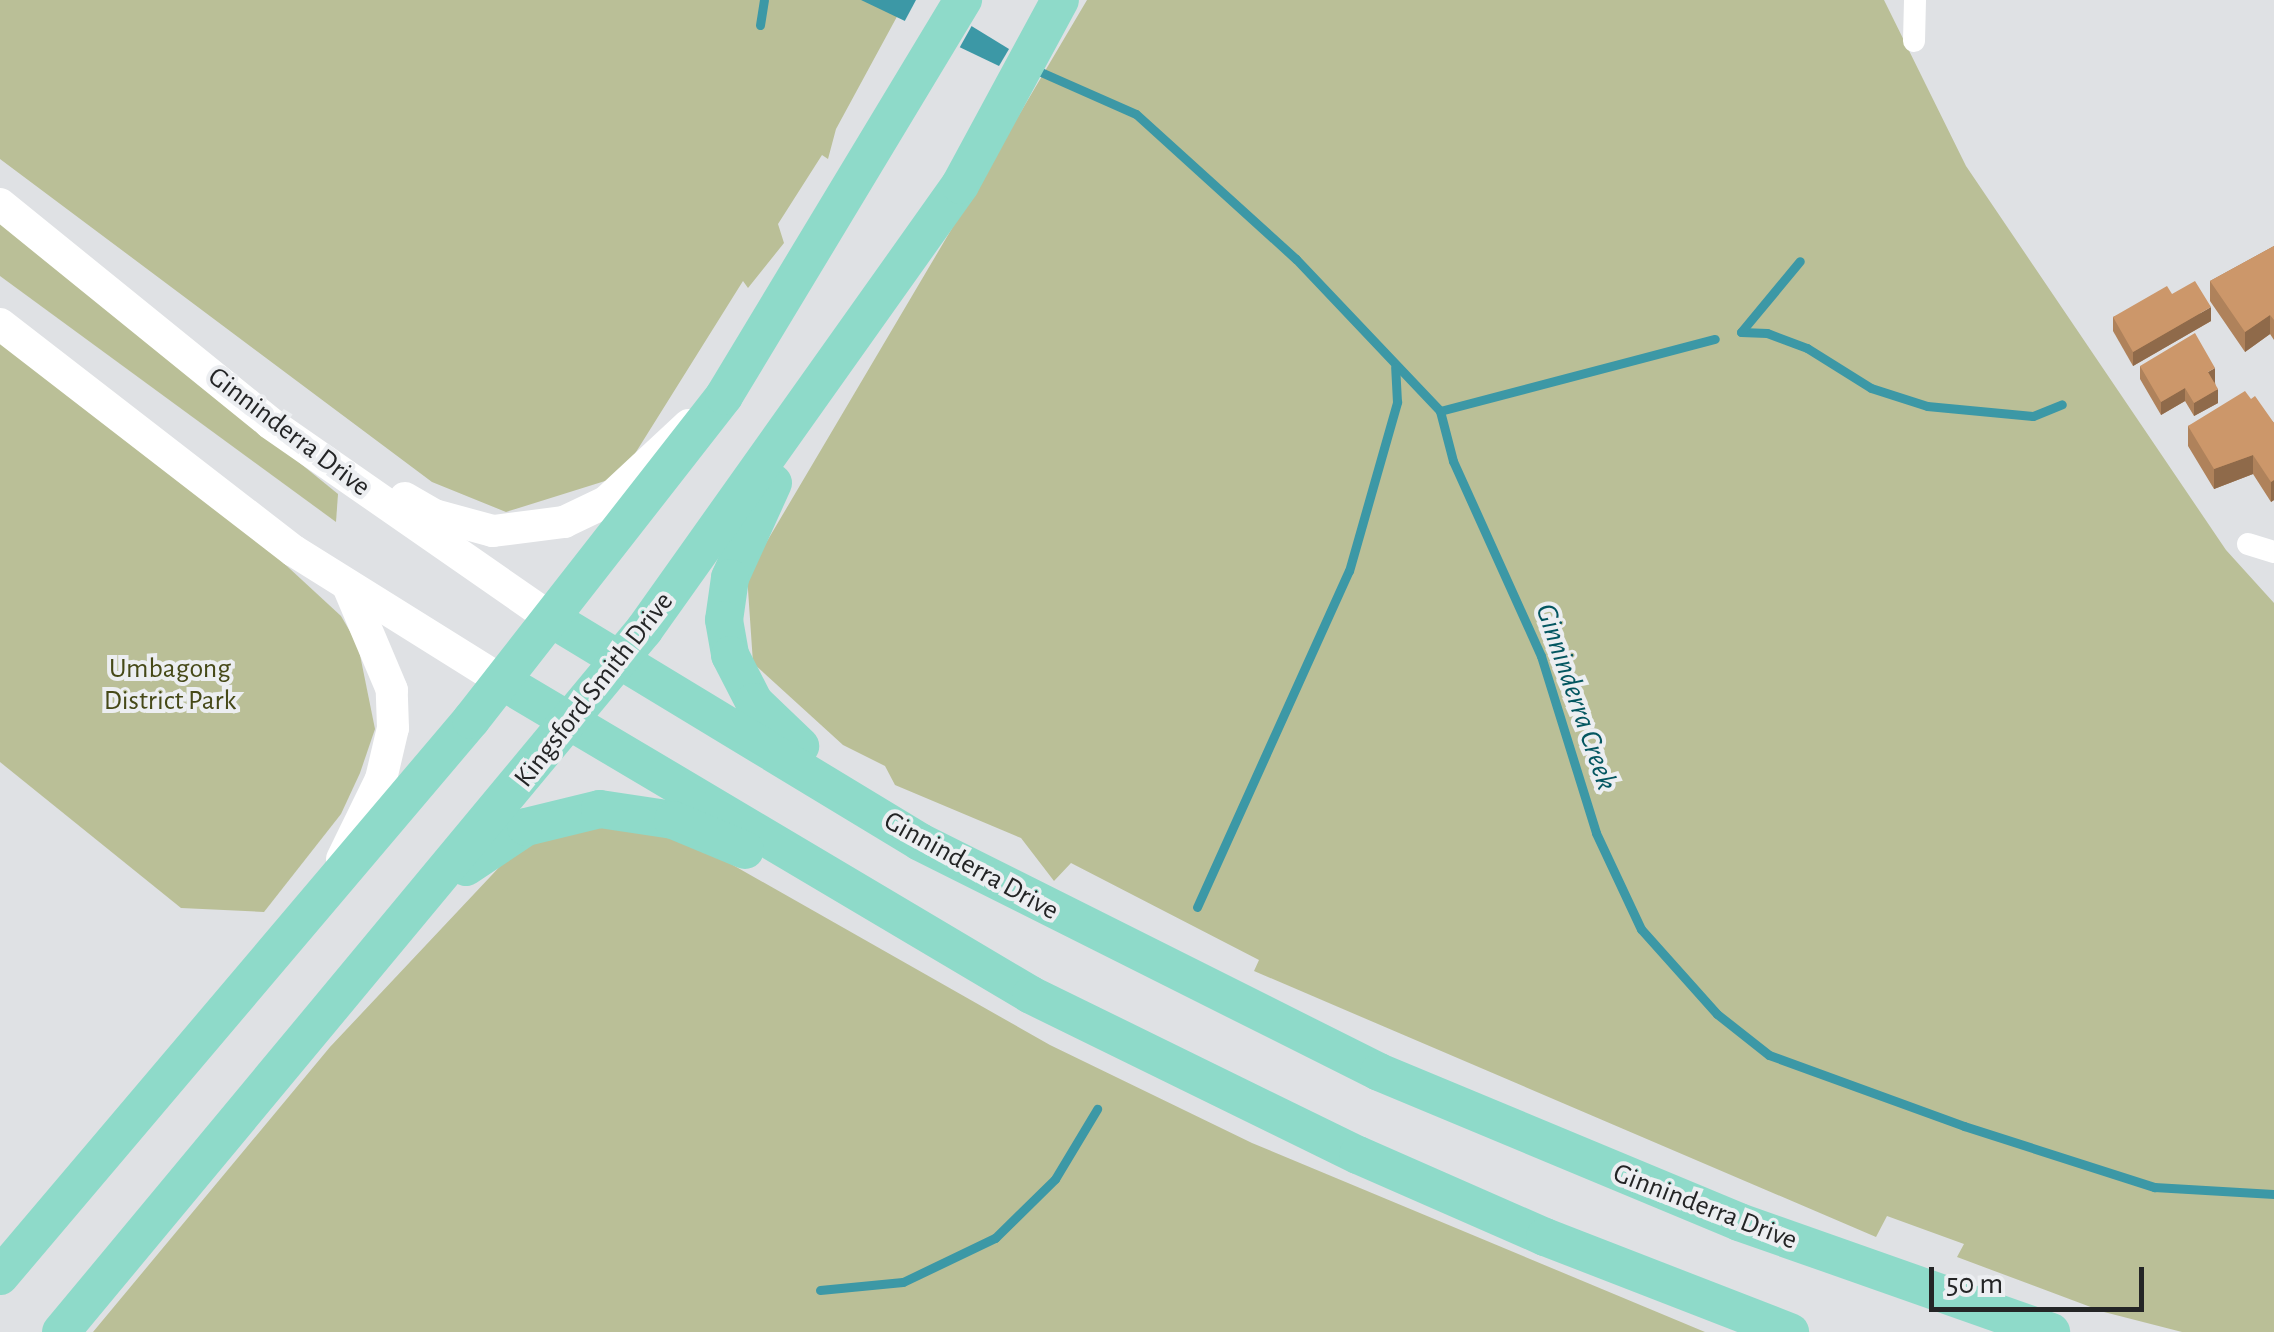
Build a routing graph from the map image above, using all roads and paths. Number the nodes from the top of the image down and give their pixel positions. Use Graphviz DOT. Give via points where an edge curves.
graph roads {
  1 [pos="962,0"];
  2 [pos="1916,0"];
  3 [pos="1059,2"];
  4 [pos="1914,42"];
  5 [pos="0,204"];
  6 [pos="0,324"];
  7 [pos="724,396"];
  8 [pos="808,408"];
  9 [pos="270,423"];
  10 [pos="2248,544"];
  11 [pos="2274,552"];
  12 [pos="348,586"];
  13 [pos="552,619"];
  14 [pos="620,658"];
  15 [pos="502,681"];
  16 [pos="571,724"];
  17 [pos="920,842"];
  18 [pos="329,886"];
  19 [pos="850,891"];
  20 [pos="418,903"];
  21 [pos="0,1276"];
  22 [pos="62,1332"];
  23 [pos="1790,1332"];
  24 [pos="2051,1332"];
  1 -- 7 [label="main road"];
  2 -- 4 [label="street"];
  3 -- 8 [label="main road, Kingsford Smith Drive" via="960,185"];
  5 -- 9 [label="main road, Ginninderra Drive"];
  6 -- 12 [label="main road"];
  7 -- 9 [label="main road" via="606,502 564,522 493,530 434,515"];
  7 -- 13 [label="main road"];
  8 -- 14 [label="main road, Kingsford Smith Drive"];
  8 -- 17 [label="main road" via="730,578 723,606 730,655 754,702 774,724"];
  9 -- 13 [label="main road, Ginninderra Drive"];
  10 -- 11 [label="street"];
  12 -- 15 [label="main road"];
  12 -- 18 [label="main road" via="392,690 394,728 381,779"];
  13 -- 14 [label="main road, Ginninderra Drive"];
  13 -- 15 [label="main road"];
  14 -- 16 [label="main road, Kingsford Smith Drive"];
  14 -- 17 [label="main road, Ginninderra Drive"];
  15 -- 16 [label="main road"];
  15 -- 18 [label="main road"];
  16 -- 19 [label="main road"];
  16 -- 20 [label="main road, Kingsford Smith Drive"];
  17 -- 24 [label="main road, Ginninderra Drive" via="1343,1054 1558,1150 1917,1288"];
  18 -- 21 [label="main road"];
  19 -- 20 [label="main road" via="673,820 600,809 526,827"];
  19 -- 23 [label="main road" via="1030,995 1358,1155"];
  20 -- 22 [label="main road, Kingsford Smith Drive"];
}
